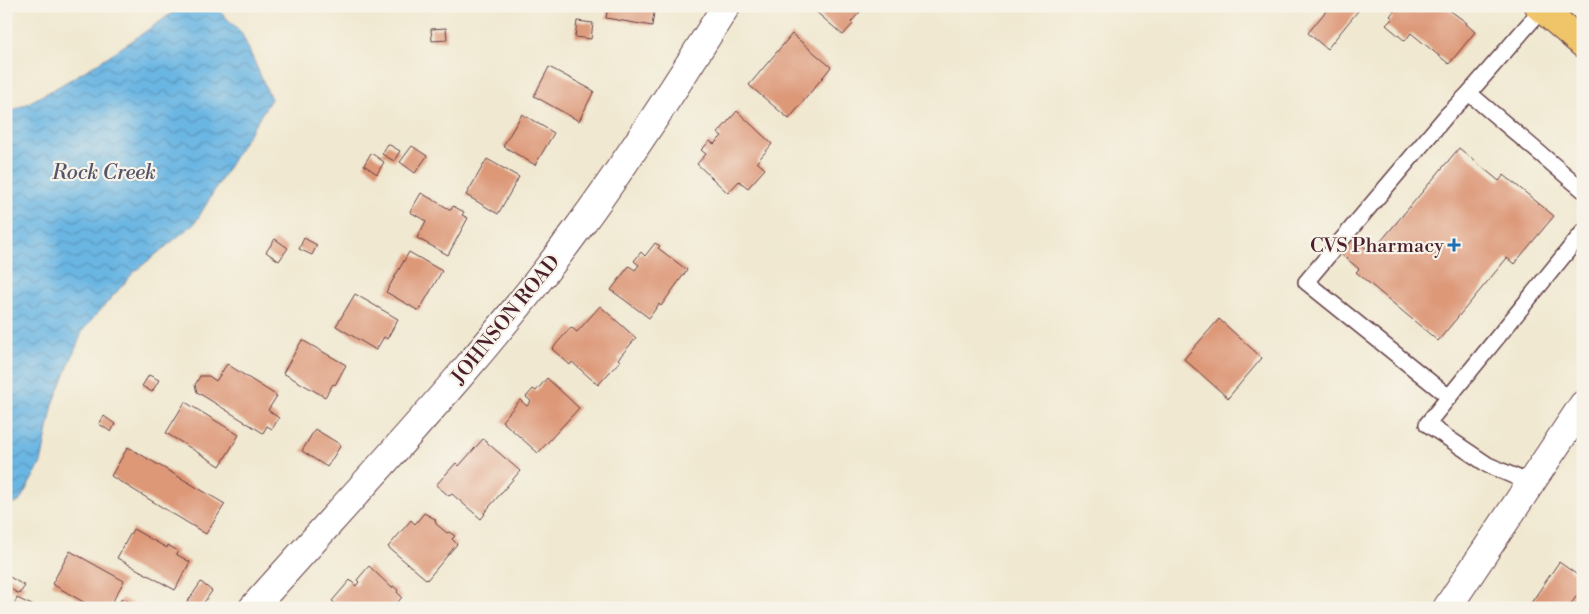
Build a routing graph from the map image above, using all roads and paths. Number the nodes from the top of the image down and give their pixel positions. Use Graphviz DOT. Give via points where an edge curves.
graph roads {
  1 [pos="726,6"];
  2 [pos="1540,8"];
  3 [pos="1579,36"];
  4 [pos="1469,92"];
  5 [pos="1583,190"];
  6 [pos="1583,232"];
  7 [pos="1449,397"];
  8 [pos="1583,405"];
  9 [pos="1530,483"];
  10 [pos="253,608"];
  11 [pos="1448,608"];
  1 -- 10 [label="street, JOHNSON ROAD" via="666,102 570,238 474,360"];
  2 -- 3 [label="main road"];
  2 -- 4 [label="lane"];
  4 -- 5 [label="lane"];
  4 -- 7 [label="lane" via="1306,282"];
  6 -- 7 [label="lane"];
  7 -- 9 [label="lane" via="1427,424 1488,465"];
  8 -- 9 [label="street"];
  9 -- 11 [label="street"];
}
